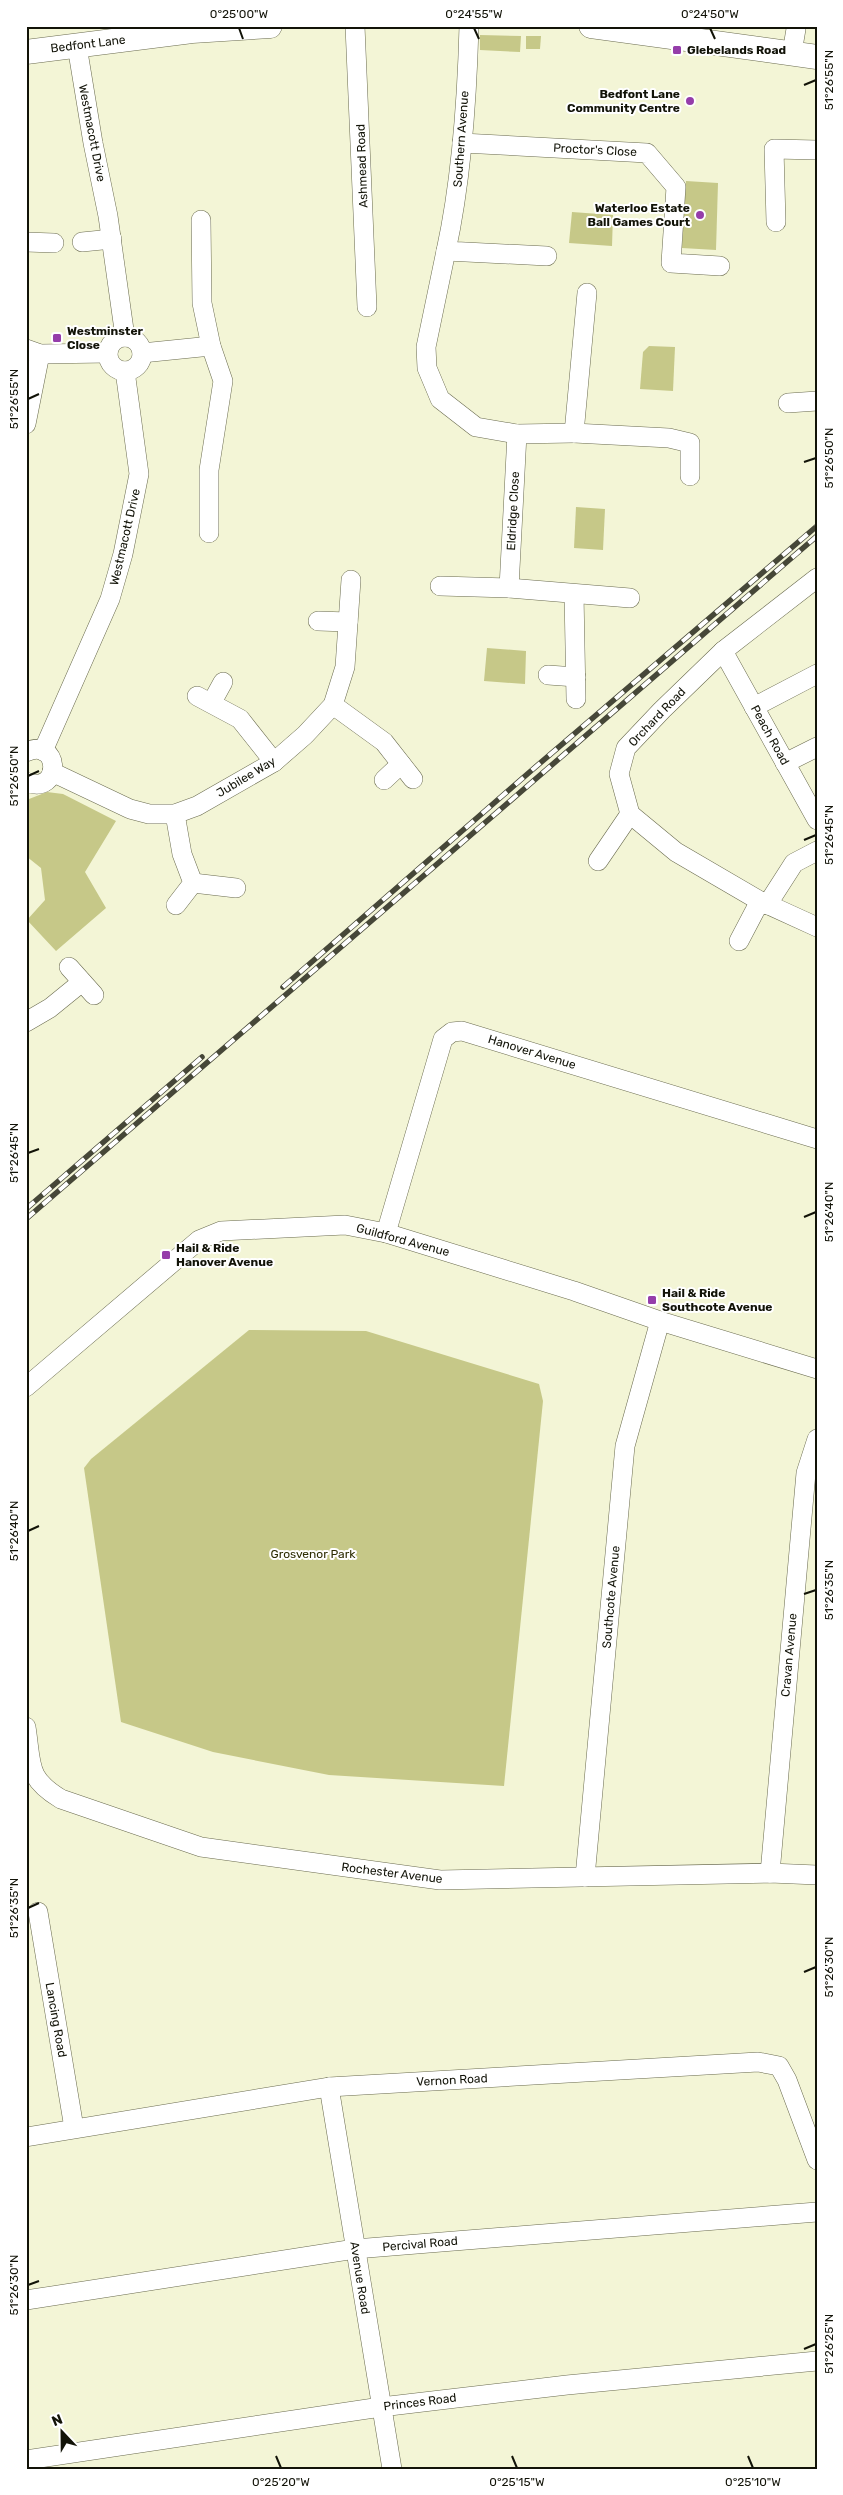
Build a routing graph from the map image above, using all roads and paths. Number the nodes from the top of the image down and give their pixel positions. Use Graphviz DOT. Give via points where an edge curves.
graph roads {
  1 [pos="270,26"];
  2 [pos="355,26"];
  3 [pos="469,26"];
  4 [pos="591,26"];
  5 [pos="192,28"];
  6 [pos="796,29"];
  7 [pos="76,46"];
  8 [pos="26,52"];
  9 [pos="792,53"];
  10 [pos="817,56"];
  11 [pos="462,143"];
  12 [pos="817,150"];
  13 [pos="201,220"];
  14 [pos="776,222"];
  15 [pos="112,239"];
  16 [pos="26,242"];
  17 [pos="82,242"];
  18 [pos="54,243"];
  19 [pos="446,251"];
  20 [pos="547,256"];
  21 [pos="720,266"];
  22 [pos="587,293"];
  23 [pos="367,307"];
  24 [pos="125,337"];
  25 [pos="211,346"];
  26 [pos="33,351"];
  27 [pos="108,352"];
  28 [pos="142,353"];
  29 [pos="125,371"];
  30 [pos="817,401"];
  31 [pos="788,403"];
  32 [pos="26,424"];
  33 [pos="517,434"];
  34 [pos="574,434"];
  35 [pos="690,476"];
  36 [pos="210,533"];
  37 [pos="817,578"];
  38 [pos="351,580"];
  39 [pos="440,586"];
  40 [pos="510,588"];
  41 [pos="574,594"];
  42 [pos="630,598"];
  43 [pos="318,622"];
  44 [pos="348,622"];
  45 [pos="723,651"];
  46 [pos="817,674"];
  47 [pos="548,675"];
  48 [pos="576,677"];
  49 [pos="223,682"];
  50 [pos="576,699"];
  51 [pos="333,705"];
  52 [pos="754,707"];
  53 [pos="817,747"];
  54 [pos="35,751"];
  55 [pos="274,762"];
  56 [pos="785,763"];
  57 [pos="401,764"];
  58 [pos="52,772"];
  59 [pos="414,779"];
  60 [pos="384,780"];
  61 [pos="27,783"];
  62 [pos="175,814"];
  63 [pos="630,814"];
  64 [pos="817,820"];
  65 [pos="817,851"];
  66 [pos="598,861"];
  67 [pos="193,883"];
  68 [pos="236,888"];
  69 [pos="764,903"];
  70 [pos="176,905"];
  71 [pos="817,927"];
  72 [pos="739,941"];
  73 [pos="69,967"];
  74 [pos="26,1022"];
  75 [pos="817,1139"];
  76 [pos="386,1233"];
  77 [pos="660,1321"];
  78 [pos="817,1369"];
  79 [pos="26,1387"];
  80 [pos="817,1439"];
  81 [pos="26,1727"];
  82 [pos="770,1873"];
  83 [pos="817,1875"];
  84 [pos="585,1877"];
  85 [pos="38,1912"];
  86 [pos="329,2087"];
  87 [pos="74,2128"];
  88 [pos="26,2137"];
  89 [pos="817,2160"];
  90 [pos="817,2212"];
  91 [pos="355,2249"];
  92 [pos="26,2300"];
  93 [pos="817,2361"];
  94 [pos="381,2407"];
  95 [pos="26,2460"];
  96 [pos="392,2469"];
  1 -- 5 [label="main road, Bedfont Lane"];
  2 -- 23 [label="street, Ashmead Road"];
  3 -- 11 [label="street, Southern Avenue"];
  4 -- 9 [label="main road"];
  5 -- 7 [label="main road, Bedfont Lane"];
  6 -- 9 [label="street"];
  7 -- 8 [label="main road, Bedfont Lane"];
  7 -- 15 [label="street, Westmacott Drive"];
  9 -- 10 [label="main road"];
  11 -- 19 [label="street, Southern Avenue" via="456,209"];
  11 -- 21 [label="street, Proctor's Close" via="648,153 676,187 671,263"];
  12 -- 14 [label="street" via="774,149"];
  13 -- 25 [label="street" via="202,303"];
  15 -- 17 [label="street"];
  15 -- 24 [label="street, Westmacott Drive"];
  16 -- 18 [label="street"];
  19 -- 20 [label="street"];
  19 -- 33 [label="street, Southern Avenue" via="426,347 427,368 440,399 476,427"];
  22 -- 34 [label="street"];
  24 -- 27 [label="street" via="115,341"];
  24 -- 28 [label="street" via="136,342"];
  25 -- 28 [label="street"];
  25 -- 36 [label="street" via="223,380 209,470"];
  26 -- 27 [label="street"];
  26 -- 32 [label="street"];
  27 -- 29 [label="street" via="114,367"];
  28 -- 29 [label="street" via="139,364"];
  29 -- 54 [label="street, Westmacott Drive" via="139,474 123,554 110,599"];
  30 -- 31 [label="street"];
  33 -- 34 [label="street, Southern Avenue"];
  33 -- 40 [label="street, Eldridge Close"];
  34 -- 35 [label="street, Southern Avenue" via="669,438 690,444"];
  37 -- 45 [label="street, Orchard Road"];
  38 -- 44 [label="street, Jubilee Way"];
  39 -- 40 [label="street"];
  40 -- 41 [label="street"];
  41 -- 42 [label="street"];
  41 -- 48 [label="street"];
  43 -- 44 [label="street"];
  44 -- 51 [label="street, Jubilee Way" via="345,667"];
  45 -- 52 [label="street, Peach Road"];
  45 -- 63 [label="street, Orchard Road" via="626,748 619,774"];
  46 -- 52 [label="street"];
  47 -- 48 [label="street"];
  48 -- 50 [label="street"];
  49 -- 55 [label="street" via="205,699 240,719"];
  51 -- 55 [label="street, Jubilee Way"];
  51 -- 57 [label="street" via="384,742"];
  52 -- 56 [label="street, Peach Road"];
  53 -- 56 [label="street"];
  54 -- 58 [label="street" via="52,760"];
  55 -- 62 [label="street, Jubilee Way" via="197,806"];
  56 -- 64 [label="street, Peach Road"];
  57 -- 59 [label="street"];
  57 -- 60 [label="street"];
  58 -- 61 [label="street" via="41,784"];
  58 -- 62 [label="street, Jubilee Way" via="130,809 149,814"];
  62 -- 67 [label="street" via="182,854"];
  63 -- 66 [label="street"];
  63 -- 69 [label="street" via="676,852"];
  65 -- 69 [label="street" via="794,863"];
  67 -- 68 [label="street"];
  67 -- 70 [label="street"];
  69 -- 71 [label="street"];
  69 -- 72 [label="street"];
  73 -- 74 [label="street" via="88,988"];
  75 -- 76 [label="street, Hanover Avenue" via="462,1031 452,1032 443,1039"];
  76 -- 77 [label="street, Guildford Avenue" via="574,1290"];
  76 -- 79 [label="street, Guildford Avenue" via="345,1225 221,1231 199,1240"];
  77 -- 78 [label="street, Guildford Avenue"];
  77 -- 84 [label="street, Southcote Avenue" via="625,1446"];
  80 -- 82 [label="street, Cravan Avenue" via="806,1473"];
  81 -- 84 [label="street, Rochester Avenue" via="34,1773 43,1788 61,1799 201,1847 440,1880"];
  82 -- 83 [label="street, Rochester Avenue"];
  82 -- 84 [label="street, Rochester Avenue"];
  85 -- 87 [label="street, Lancing Road"];
  86 -- 87 [label="street, Vernon Road"];
  86 -- 89 [label="street, Vernon Road" via="758,2062 779,2066"];
  86 -- 91 [label="street, Avenue Road"];
  87 -- 88 [label="street, Vernon Road"];
  90 -- 91 [label="street, Percival Road"];
  91 -- 92 [label="street, Percival Road"];
  91 -- 94 [label="street, Avenue Road"];
  93 -- 94 [label="street, Princes Road"];
  94 -- 95 [label="street, Princes Road"];
  94 -- 96 [label="street, Avenue Road"];
}
